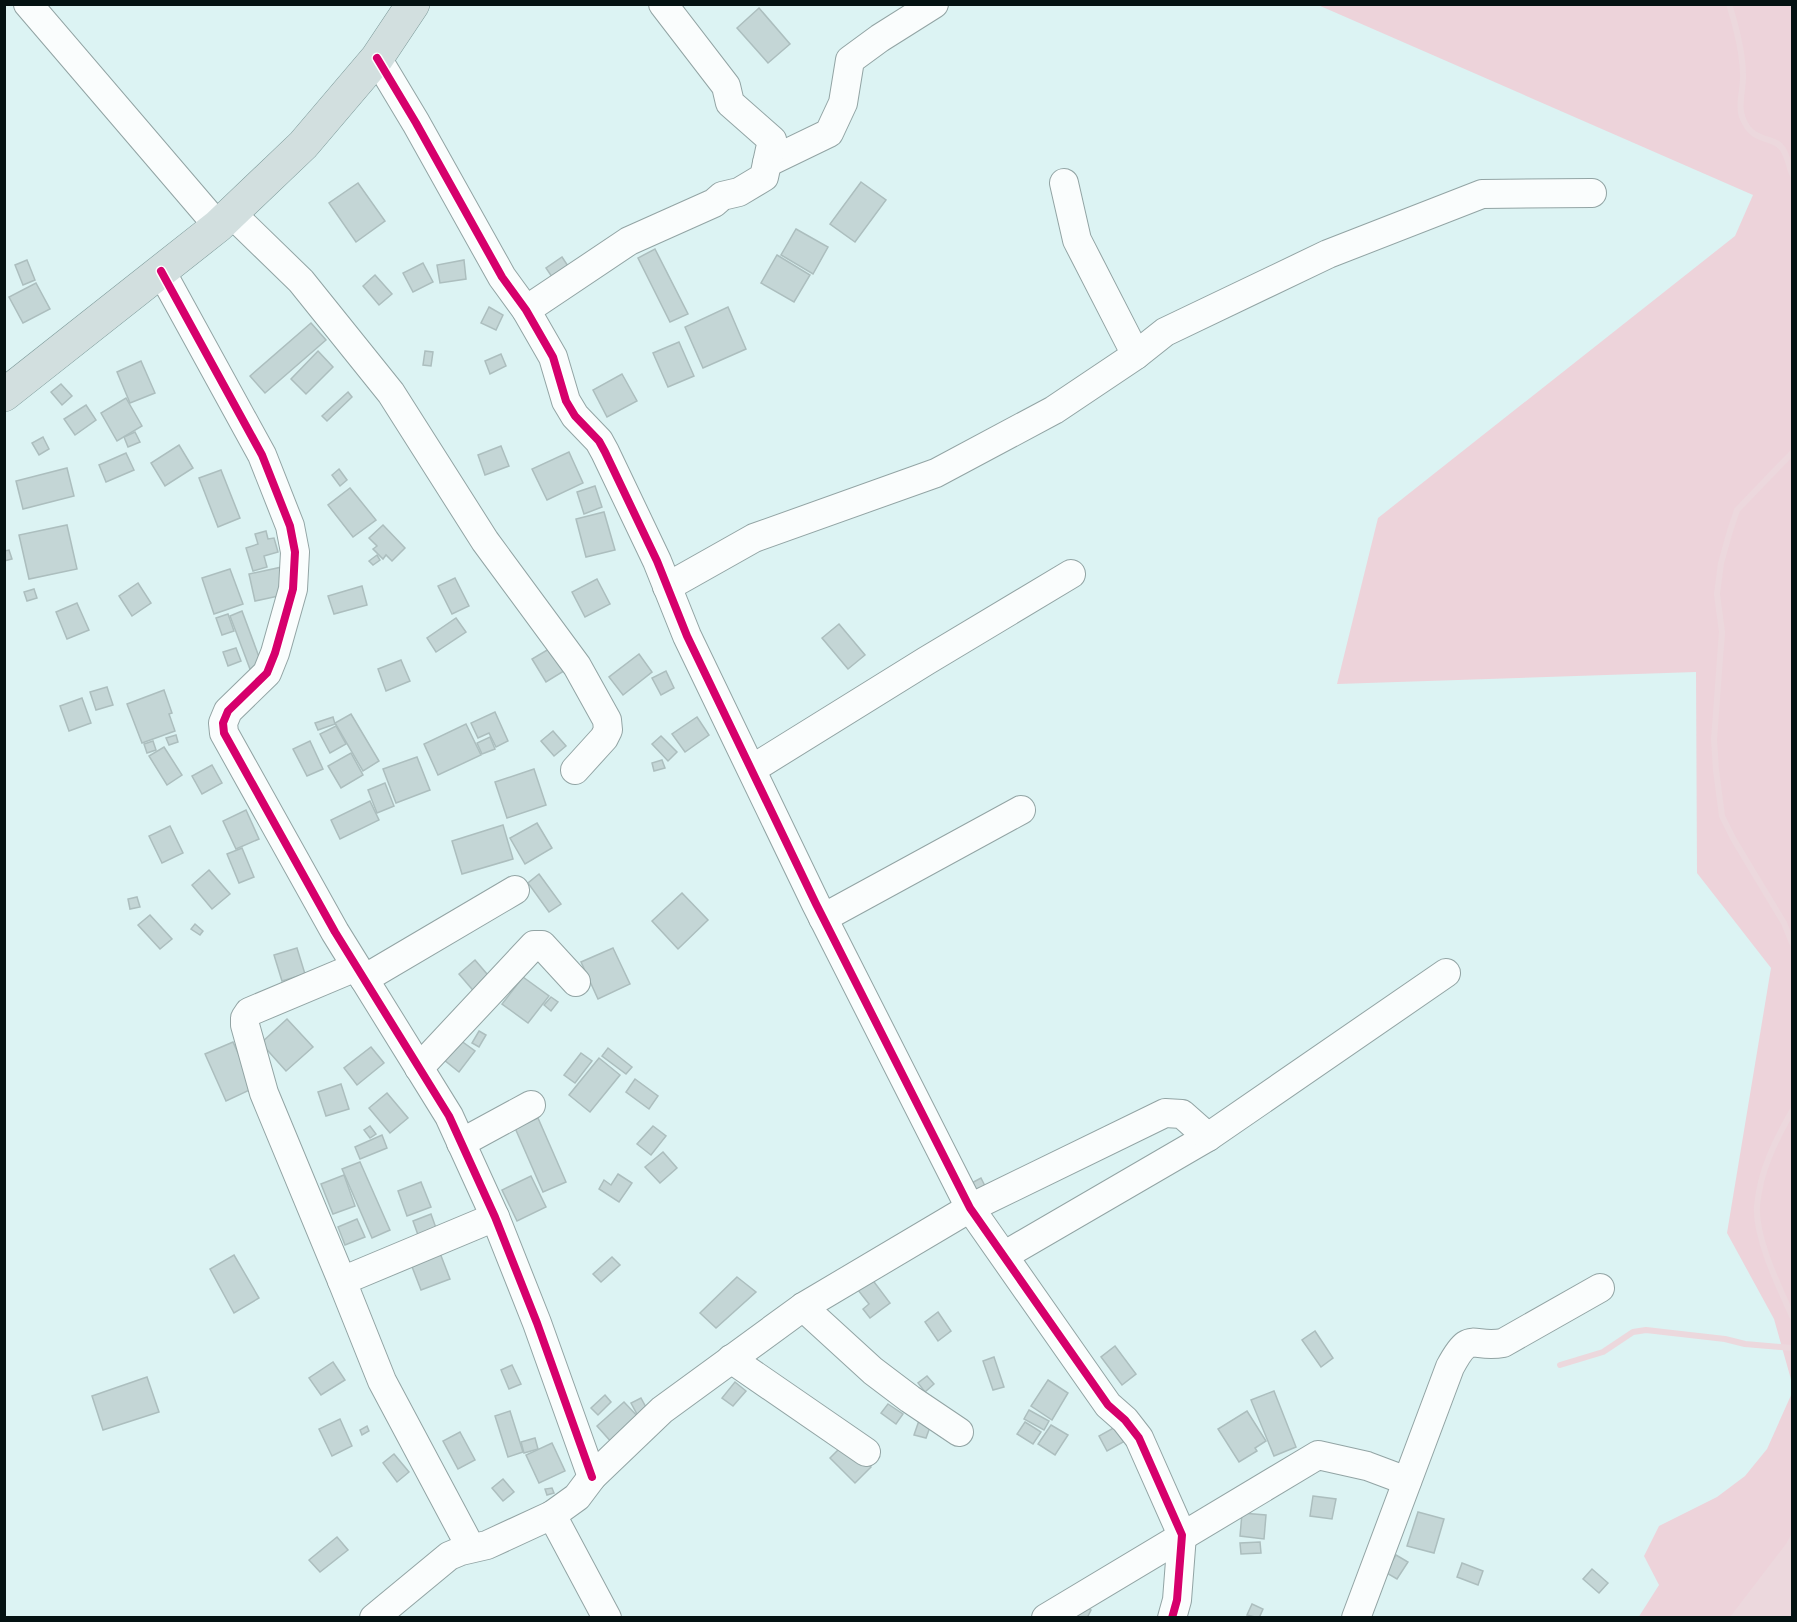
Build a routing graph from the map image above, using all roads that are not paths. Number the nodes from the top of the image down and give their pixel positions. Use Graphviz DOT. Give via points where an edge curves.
graph roads {
  1 [pos="28,4"];
  2 [pos="413,4"];
  3 [pos="663,4"];
  4 [pos="934,4"];
  5 [pos="377,58"];
  6 [pos="767,163"];
  7 [pos="1064,183"];
  8 [pos="1592,193"];
  9 [pos="224,219"];
  10 [pos="161,271"];
  11 [pos="526,310"];
  12 [pos="1136,355"];
  13 [pos="4,395"];
  14 [pos="1071,574"];
  15 [pos="667,587"];
  16 [pos="752,769"];
  17 [pos="575,770"];
  18 [pos="1021,810"];
  19 [pos="514,890"];
  20 [pos="823,918"];
  21 [pos="360,973"];
  22 [pos="1446,973"];
  23 [pos="576,982"];
  24 [pos="419,1068"];
  25 [pos="531,1105"];
  26 [pos="1208,1137"];
  27 [pos="461,1143"];
  28 [pos="970,1208"];
  29 [pos="495,1217"];
  30 [pos="1005,1256"];
  31 [pos="342,1281"];
  32 [pos="1600,1288"];
  33 [pos="803,1307"];
  34 [pos="731,1359"];
  35 [pos="959,1432"];
  36 [pos="866,1452"];
  37 [pos="592,1478"];
  38 [pos="1407,1481"];
  39 [pos="552,1515"];
  40 [pos="1182,1535"];
  41 [pos="471,1548"];
  42 [pos="374,1617"];
  43 [pos="607,1617"];
  44 [pos="1046,1617"];
  45 [pos="1172,1617"];
  46 [pos="1356,1617"];
  1 -- 9 [label="street"];
  2 -- 5 [label="main road"];
  3 -- 6 [label="street" via="726,86 730,103 772,140"];
  4 -- 6 [label="street" via="850,60 843,103 829,133"];
  5 -- 9 [label="main road" via="303,145"];
  5 -- 11 [label="street" via="502,278"];
  6 -- 11 [label="street" via="764,177 740,192 722,196 629,240"];
  7 -- 12 [label="street" via="1077,240"];
  8 -- 12 [label="street" via="1482,195 1328,254 1165,332"];
  9 -- 10 [label="main road"];
  9 -- 17 [label="street" via="301,281 391,393 485,541 577,666 607,720 608,730"];
  10 -- 13 [label="main road"];
  10 -- 21 [label="street" via="262,455 290,526 295,552 293,589 275,654 267,673 228,711 224,733"];
  11 -- 15 [label="street" via="554,357 574,416 605,452"];
  12 -- 15 [label="street" via="1054,410 936,473 754,538"];
  14 -- 16 [label="street"];
  15 -- 16 [label="street"];
  16 -- 20 [label="street"];
  18 -- 20 [label="street"];
  19 -- 21 [label="street"];
  20 -- 28 [label="street"];
  21 -- 24 [label="street"];
  21 -- 31 [label="street" via="277,999 245,1017 264,1093"];
  22 -- 26 [label="street"];
  23 -- 24 [label="street" via="542,945 534,945"];
  24 -- 27 [label="street"];
  25 -- 27 [label="street"];
  26 -- 28 [label="street" via="1182,1114 1165,1113"];
  26 -- 30 [label="street"];
  27 -- 29 [label="street"];
  28 -- 30 [label="street"];
  28 -- 33 [label="street"];
  29 -- 31 [label="street"];
  29 -- 37 [label="street"];
  30 -- 40 [label="street" via="1108,1405 1139,1438"];
  31 -- 41 [label="street" via="382,1381"];
  32 -- 38 [label="street" via="1503,1343 1469,1342 1463,1346 1450,1366"];
  33 -- 34 [label="street"];
  33 -- 35 [label="street" via="873,1371"];
  34 -- 36 [label="street"];
  34 -- 37 [label="street" via="662,1410"];
  37 -- 39 [label="street" via="577,1497"];
  38 -- 40 [label="street" via="1367,1466 1318,1455"];
  38 -- 46 [label="street"];
  39 -- 41 [label="street" via="487,1545"];
  39 -- 43 [label="street"];
  40 -- 44 [label="street"];
  40 -- 45 [label="street"];
  41 -- 42 [label="street" via="449,1556"];
}
